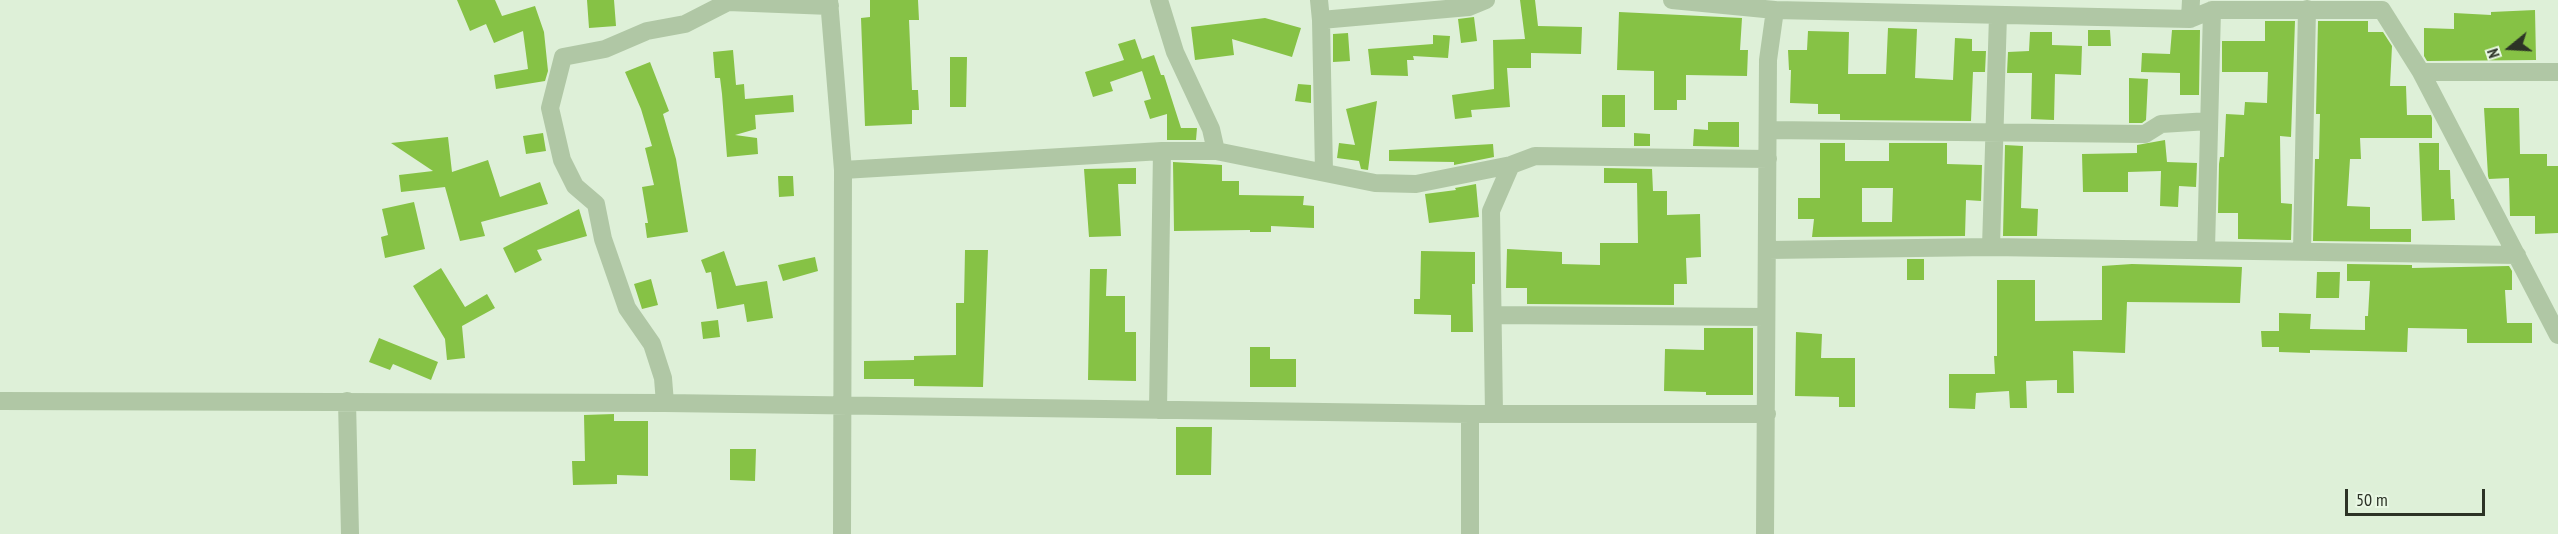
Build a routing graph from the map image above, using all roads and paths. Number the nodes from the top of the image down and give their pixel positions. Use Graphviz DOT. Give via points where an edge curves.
graph roads {
  1 [pos="1159,0"];
  2 [pos="1318,0"];
  3 [pos="1486,0"];
  4 [pos="1672,0"];
  5 [pos="2191,0"];
  6 [pos="829,3"];
  7 [pos="2307,9"];
  8 [pos="1775,10"];
  9 [pos="2212,10"];
  10 [pos="1998,15"];
  11 [pos="2190,19"];
  12 [pos="1321,20"];
  13 [pos="2421,72"];
  14 [pos="2558,72"];
  15 [pos="2209,121"];
  16 [pos="1768,130"];
  17 [pos="1994,133"];
  18 [pos="1162,151"];
  19 [pos="1216,151"];
  20 [pos="1768,159"];
  21 [pos="1511,165"];
  22 [pos="843,170"];
  23 [pos="1324,172"];
  24 [pos="1991,247"];
  25 [pos="2206,249"];
  26 [pos="1768,250"];
  27 [pos="2302,251"];
  28 [pos="2517,255"];
  29 [pos="1493,315"];
  30 [pos="1766,317"];
  31 [pos="2558,335"];
  32 [pos="0,401"];
  33 [pos="347,401"];
  34 [pos="665,403"];
  35 [pos="843,405"];
  36 [pos="1158,410"];
  37 [pos="1470,414"];
  38 [pos="1494,414"];
  39 [pos="1767,414"];
  40 [pos="350,534"];
  41 [pos="843,534"];
  42 [pos="1470,534"];
  43 [pos="1765,534"];
  1 -- 19 [label="street" via="1175,52 1212,129"];
  2 -- 12 [label="street"];
  3 -- 12 [label="street" via="1469,7"];
  4 -- 8 [label="street"];
  5 -- 11 [label="street"];
  6 -- 22 [label="street"];
  6 -- 34 [label="street" via="728,2 685,24 647,31 605,49 563,57 550,108 562,160 574,186 596,204 603,239 627,308 652,344 663,378"];
  7 -- 9 [label="street"];
  7 -- 13 [label="street" via="2382,10"];
  7 -- 27 [label="street"];
  8 -- 10 [label="street"];
  8 -- 16 [label="street" via="1768,60"];
  9 -- 11 [label="street"];
  9 -- 15 [label="street"];
  10 -- 11 [label="street"];
  10 -- 17 [label="street"];
  12 -- 23 [label="street"];
  13 -- 14 [label="street"];
  13 -- 28 [label="street"];
  15 -- 17 [label="street" via="2161,124 2145,134"];
  15 -- 25 [label="street"];
  16 -- 17 [label="street"];
  16 -- 20 [label="street"];
  17 -- 24 [label="street"];
  18 -- 19 [label="street"];
  18 -- 22 [label="street"];
  18 -- 36 [label="street"];
  19 -- 23 [label="street"];
  20 -- 21 [label="street" via="1535,156"];
  20 -- 26 [label="street"];
  21 -- 23 [label="street" via="1416,184 1375,183"];
  21 -- 29 [label="street" via="1491,211"];
  22 -- 35 [label="street"];
  24 -- 25 [label="street"];
  24 -- 26 [label="street"];
  25 -- 27 [label="street"];
  26 -- 30 [label="street"];
  27 -- 28 [label="street"];
  28 -- 31 [label="street"];
  29 -- 30 [label="street"];
  29 -- 38 [label="street"];
  30 -- 39 [label="street"];
  32 -- 33 [label="street"];
  33 -- 34 [label="street"];
  33 -- 40 [label="street"];
  34 -- 35 [label="street"];
  35 -- 36 [label="street"];
  35 -- 41 [label="street"];
  36 -- 37 [label="street"];
  37 -- 38 [label="street"];
  37 -- 42 [label="street"];
  38 -- 39 [label="street"];
  39 -- 43 [label="street"];
}
